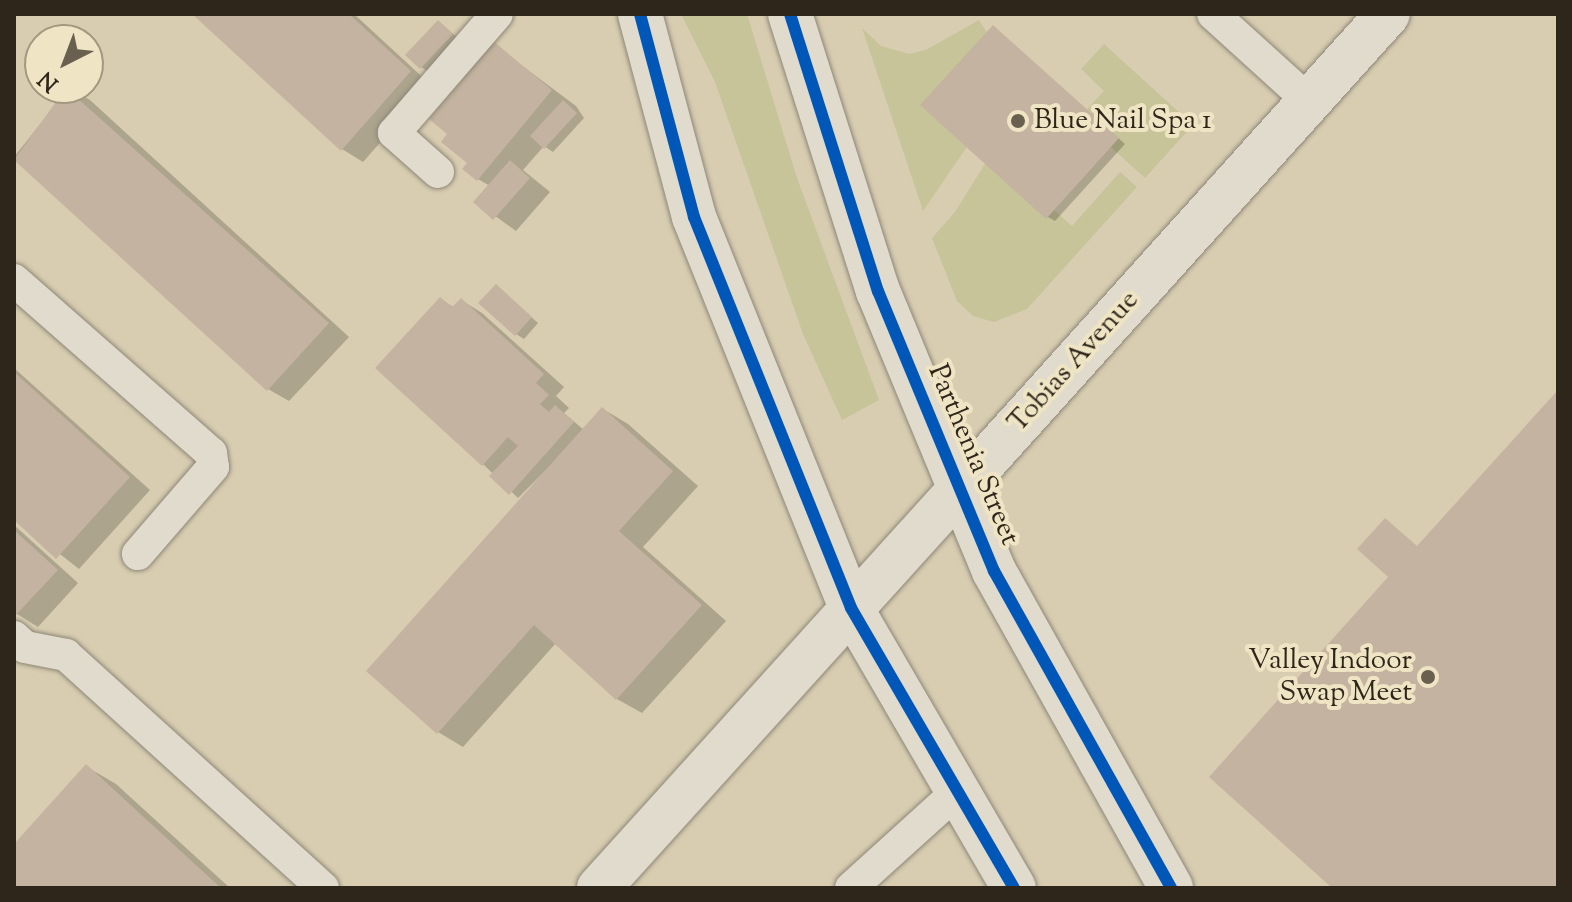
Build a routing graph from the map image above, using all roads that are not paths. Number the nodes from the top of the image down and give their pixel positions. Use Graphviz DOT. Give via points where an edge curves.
graph roads {
  1 [pos="497,14"];
  2 [pos="640,14"];
  3 [pos="790,14"];
  4 [pos="1213,14"];
  5 [pos="1388,14"];
  6 [pos="1309,101"];
  7 [pos="438,172"];
  8 [pos="14,280"];
  9 [pos="960,489"];
  10 [pos="138,554"];
  11 [pos="851,608"];
  12 [pos="14,637"];
  13 [pos="958,791"];
  14 [pos="618,881"];
  15 [pos="323,888"];
  16 [pos="851,888"];
  17 [pos="1014,888"];
  18 [pos="1171,888"];
  1 -- 7 [label="lane" via="394,133"];
  2 -- 11 [label="main road" via="694,217"];
  3 -- 9 [label="main road, Parthenia Street" via="878,291"];
  4 -- 6 [label="lane"];
  5 -- 6 [label="main road, Tobias Avenue"];
  6 -- 9 [label="main road, Tobias Avenue"];
  8 -- 10 [label="lane" via="211,453 213,467"];
  9 -- 11 [label="main road, Tobias Avenue"];
  9 -- 18 [label="main road, Parthenia Street" via="994,571"];
  11 -- 13 [label="main road"];
  11 -- 14 [label="main road, Tobias Avenue"];
  12 -- 15 [label="lane" via="25,647 66,655"];
  13 -- 16 [label="lane"];
  13 -- 17 [label="main road"];
}
